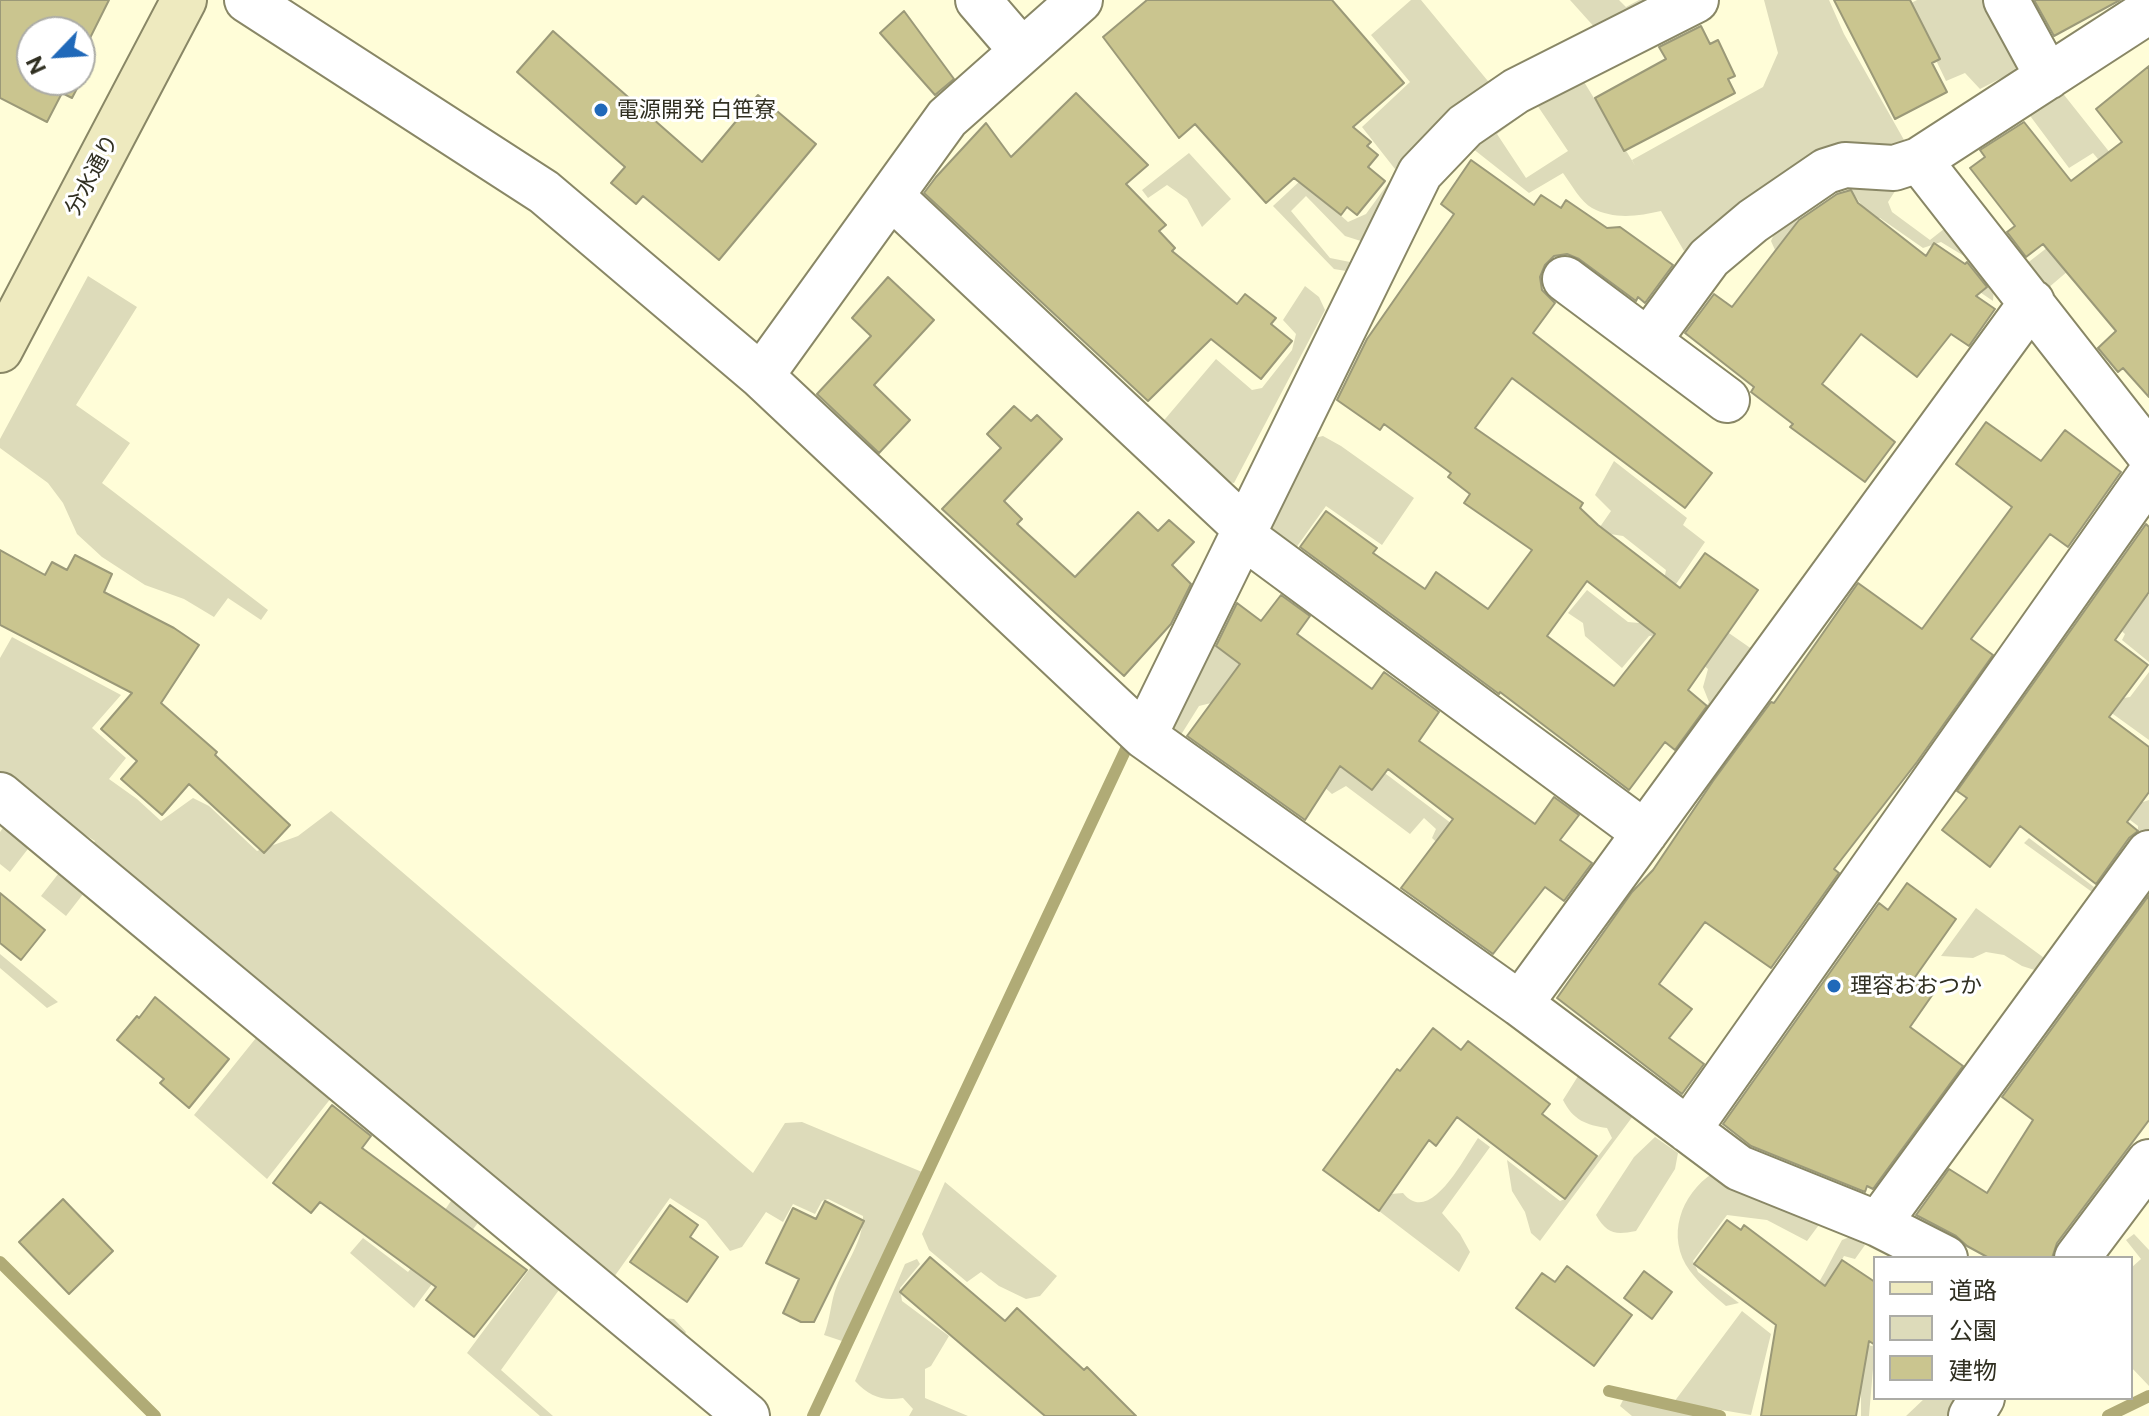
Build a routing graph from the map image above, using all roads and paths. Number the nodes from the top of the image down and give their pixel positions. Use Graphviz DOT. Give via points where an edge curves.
graph roads {
  1 [pos="184,0"];
  2 [pos="247,0"];
  3 [pos="978,0"];
  4 [pos="1080,0"];
  5 [pos="1696,0"];
  6 [pos="2006,0"];
  7 [pos="2149,11"];
  8 [pos="1022,51"];
  9 [pos="2048,77"];
  10 [pos="1919,160"];
  11 [pos="892,197"];
  12 [pos="1565,279"];
  13 [pos="2032,302"];
  14 [pos="1648,341"];
  15 [pos="0,350"];
  16 [pos="761,376"];
  17 [pos="1727,400"];
  18 [pos="2149,454"];
  19 [pos="2149,476"];
  20 [pos="1245,533"];
  21 [pos="1144,736"];
  22 [pos="0,795"];
  23 [pos="1645,833"];
  24 [pos="2149,853"];
  25 [pos="1520,1004"];
  26 [pos="1688,1130"];
  27 [pos="2149,1162"];
  28 [pos="1878,1224"];
  29 [pos="1941,1256"];
  30 [pos="2078,1256"];
  31 [pos="747,1416"];
  1 -- 15 [label="street, 分水通り"];
  2 -- 16 [label="street" via="544,192"];
  3 -- 8 [label="street"];
  4 -- 8 [label="street"];
  5 -- 20 [label="street" via="1516,91 1465,126 1420,173"];
  6 -- 9 [label="street"];
  7 -- 9 [label="street"];
  8 -- 11 [label="street" via="947,118"];
  9 -- 10 [label="street"];
  10 -- 13 [label="street"];
  10 -- 14 [label="street" via="1894,168 1845,165 1826,171 1709,258"];
  11 -- 16 [label="street"];
  11 -- 20 [label="street"];
  12 -- 14 [label="street"];
  13 -- 18 [label="street"];
  13 -- 23 [label="street"];
  14 -- 17 [label="street"];
  16 -- 21 [label="street"];
  19 -- 26 [label="street"];
  20 -- 21 [label="street"];
  20 -- 23 [label="street"];
  21 -- 25 [label="street"];
  22 -- 31 [label="street"];
  23 -- 25 [label="street"];
  24 -- 28 [label="street"];
  25 -- 26 [label="street"];
  26 -- 28 [label="street" via="1739,1168"];
  27 -- 30 [label="street"];
  28 -- 29 [label="street"];
}
